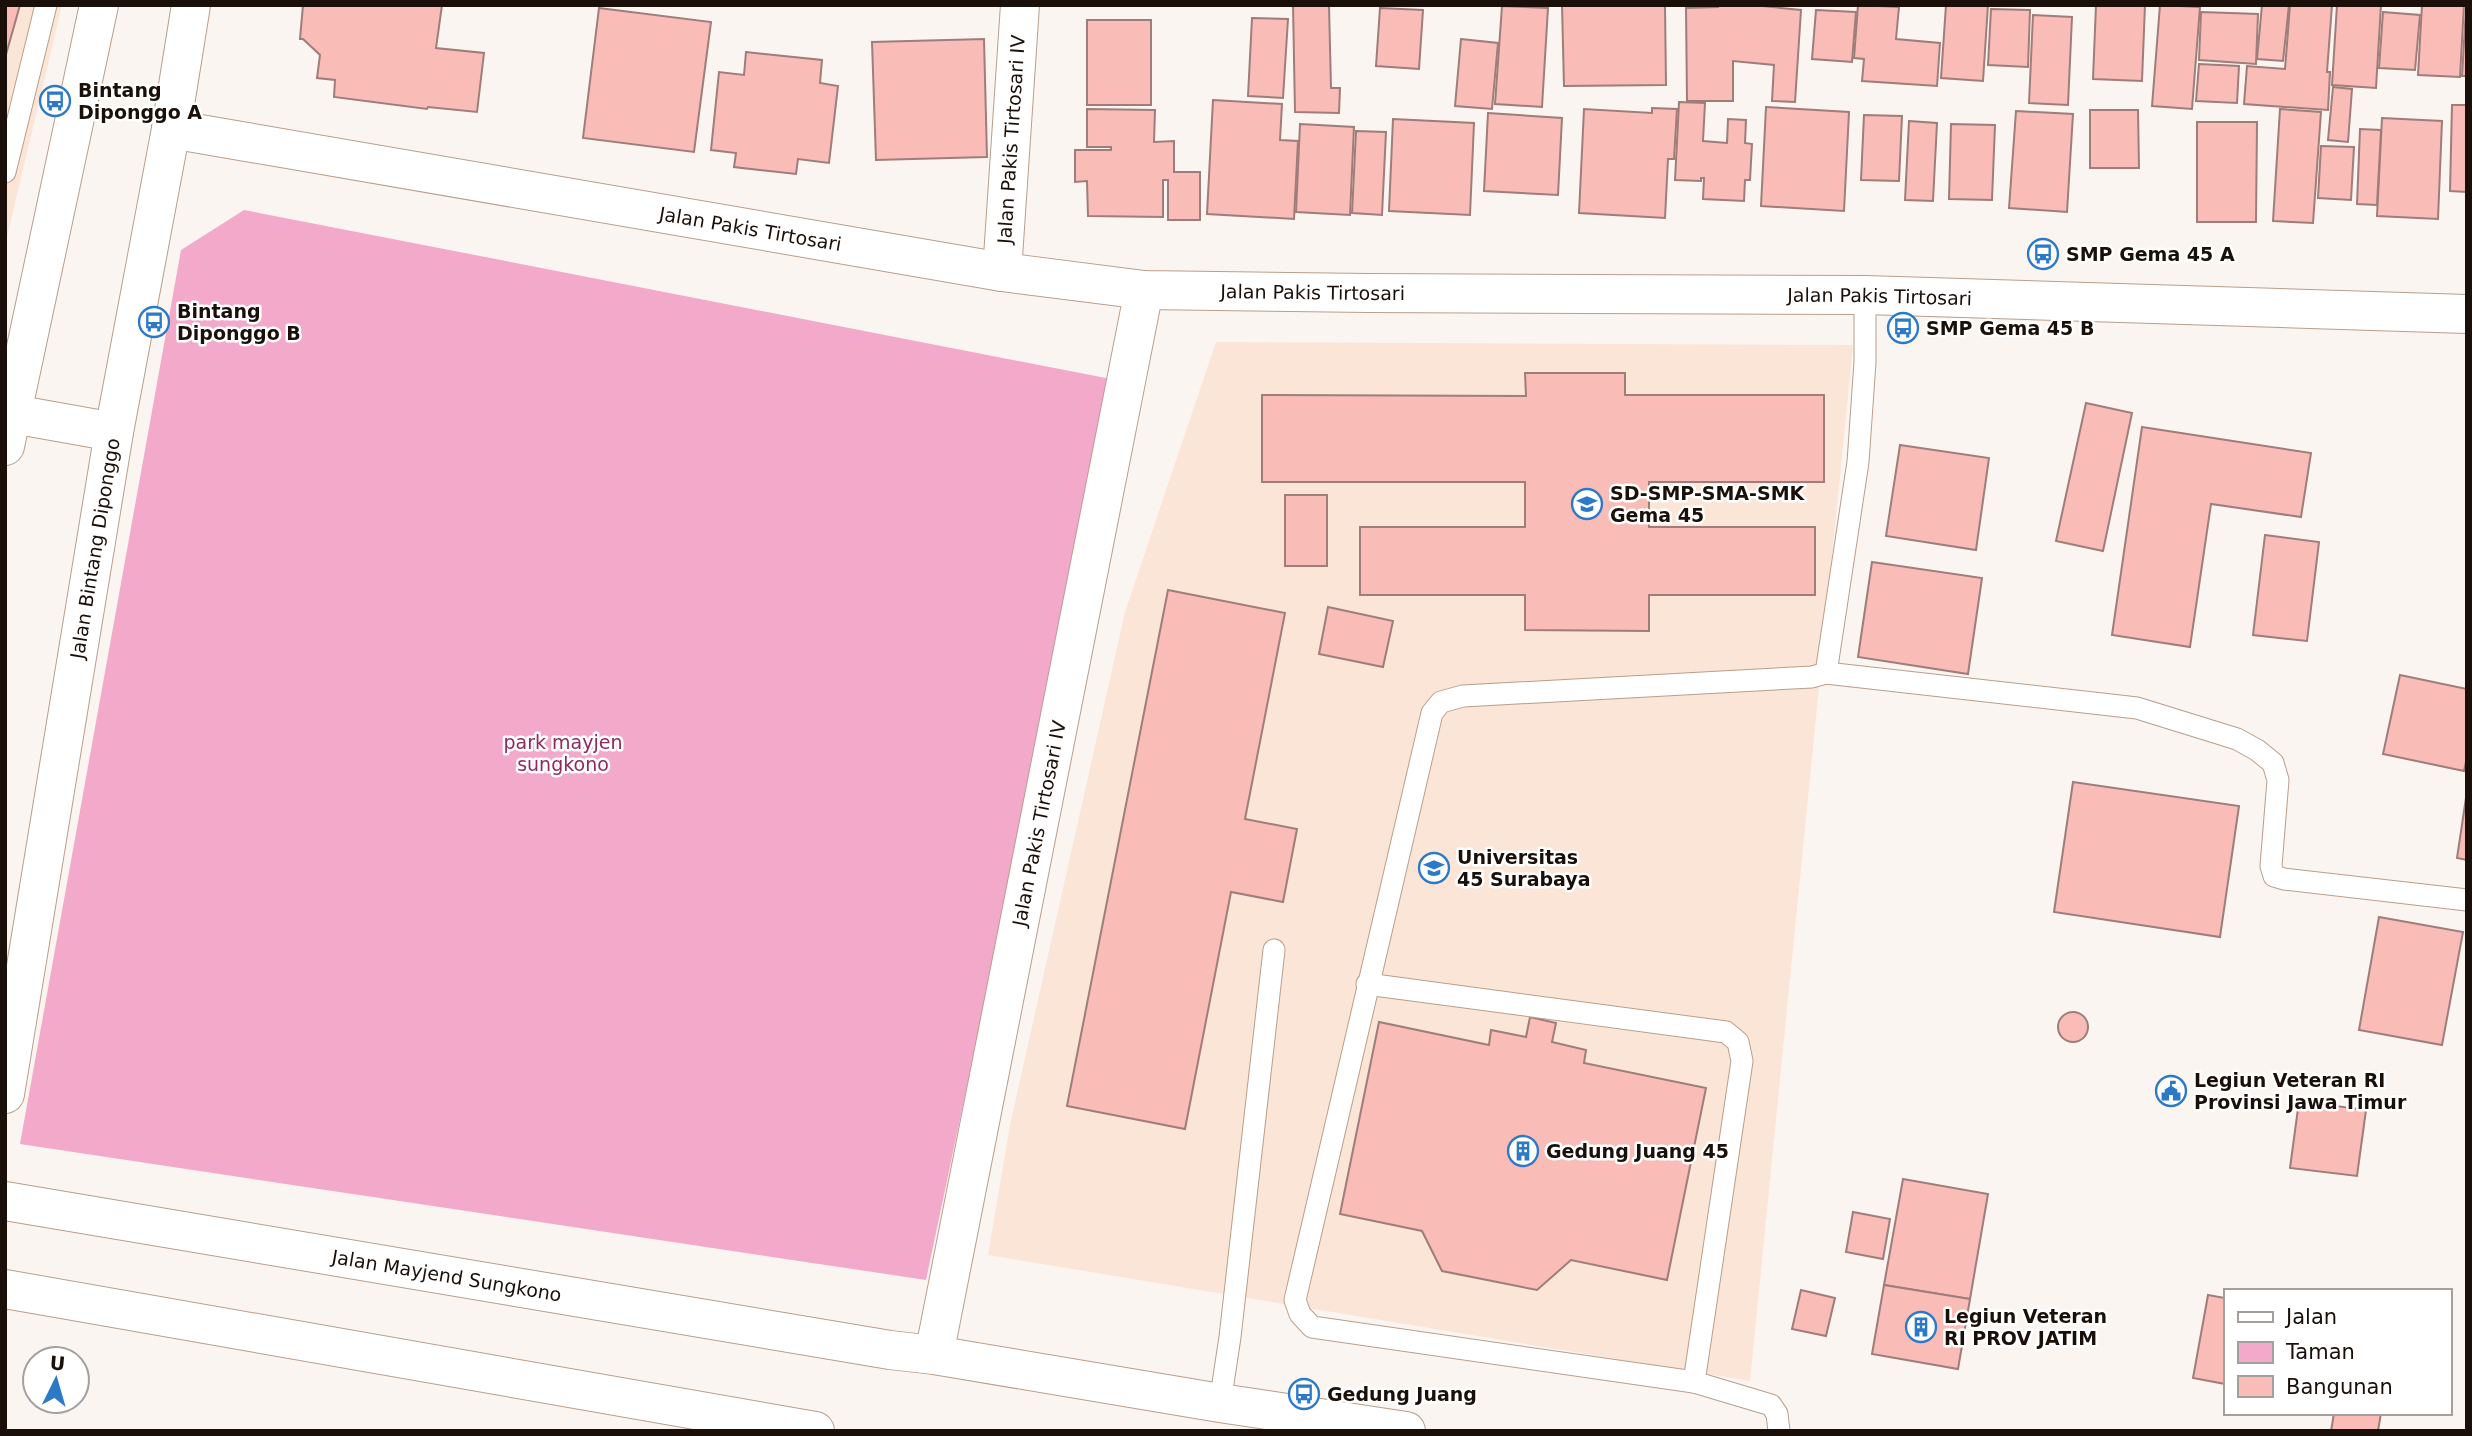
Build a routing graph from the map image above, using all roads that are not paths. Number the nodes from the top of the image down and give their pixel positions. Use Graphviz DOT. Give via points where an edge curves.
graph roads {
  1 [pos="46,5"];
  2 [pos="99,5"];
  3 [pos="191,5"];
  4 [pos="1020,5"];
  5 [pos="171,129"];
  6 [pos="5,172"];
  7 [pos="1002,272"];
  8 [pos="1144,290"];
  9 [pos="1865,295"];
  10 [pos="2467,314"];
  11 [pos="9,430"];
  12 [pos="114,432"];
  13 [pos="1826,673"];
  14 [pos="2467,900"];
  15 [pos="1274,950"];
  16 [pos="1367,984"];
  17 [pos="5,1094"];
  18 [pos="5,1201"];
  19 [pos="5,1289"];
  20 [pos="934,1355"];
  21 [pos="1694,1382"];
  22 [pos="1220,1403"];
  23 [pos="815,1431"];
  24 [pos="1406,1431"];
  25 [pos="1779,1431"];
  1 -- 6 [label="lane"];
  2 -- 11 [label="street"];
  3 -- 5 [label="street, Jalan Bintang Diponggo"];
  4 -- 7 [label="street, Jalan Pakis Tirtosari IV"];
  5 -- 7 [label="street, Jalan Pakis Tirtosari"];
  5 -- 12 [label="street, Jalan Bintang Diponggo"];
  7 -- 8 [label="street, Jalan Pakis Tirtosari"];
  8 -- 9 [label="street, Jalan Pakis Tirtosari"];
  8 -- 20 [label="street, Jalan Pakis Tirtosari IV"];
  9 -- 10 [label="street, Jalan Pakis Tirtosari"];
  9 -- 13 [label="lane" via="1858,462"];
  11 -- 12 [label="street"];
  12 -- 17 [label="street, Jalan Bintang Diponggo"];
  13 -- 14 [label="lane" via="2137,708 2237,739 2273,762 2278,780 2274,876"];
  13 -- 16 [label="lane" via="1463,696 1441,702 1432,713"];
  15 -- 22 [label="lane"];
  16 -- 21 [label="lane" via="1726,1032 1738,1042 1742,1060"];
  16 -- 21 [label="lane" via="1295,1300 1300,1314 1312,1327"];
  18 -- 20 [label="street, Jalan Mayjend Sungkono"];
  19 -- 23 [label="street"];
  20 -- 22 [label="street, Jalan Mayjend Sungkono"];
  21 -- 25 [label="lane" via="1771,1405"];
  22 -- 24 [label="street, Jalan Mayjend Sungkono"];
}
